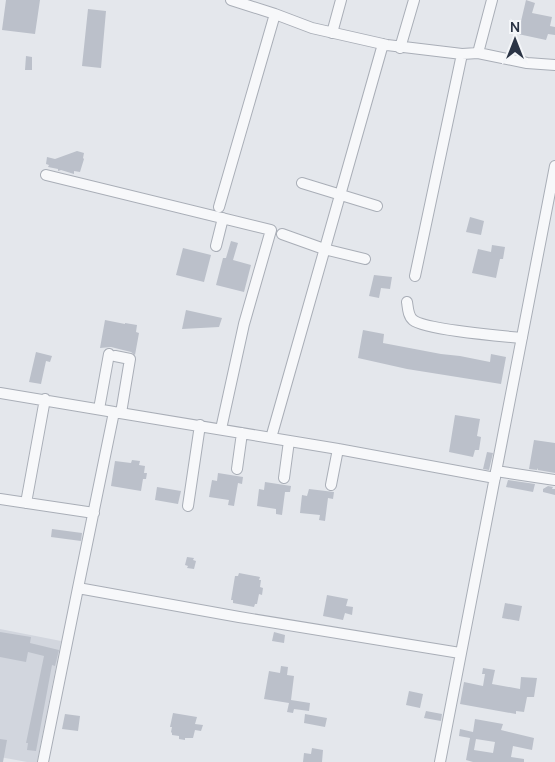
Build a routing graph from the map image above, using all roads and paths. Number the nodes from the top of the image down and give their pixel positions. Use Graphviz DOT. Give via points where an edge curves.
graph roads {
  1 [pos="231,0"];
  2 [pos="341,0"];
  3 [pos="414,0"];
  4 [pos="492,0"];
  5 [pos="275,14"];
  6 [pos="332,33"];
  7 [pos="383,44"];
  8 [pos="400,48"];
  9 [pos="478,53"];
  10 [pos="462,54"];
  11 [pos="555,65"];
  12 [pos="555,166"];
  13 [pos="46,176"];
  14 [pos="302,183"];
  15 [pos="340,194"];
  16 [pos="377,206"];
  17 [pos="219,207"];
  18 [pos="223,218"];
  19 [pos="282,234"];
  20 [pos="216,246"];
  21 [pos="324,249"];
  22 [pos="365,259"];
  23 [pos="415,276"];
  24 [pos="407,302"];
  25 [pos="522,338"];
  26 [pos="0,392"];
  27 [pos="45,400"];
  28 [pos="99,409"];
  29 [pos="118,412"];
  30 [pos="200,425"];
  31 [pos="221,429"];
  32 [pos="242,433"];
  33 [pos="271,438"];
  34 [pos="289,441"];
  35 [pos="338,449"];
  36 [pos="237,469"];
  37 [pos="496,475"];
  38 [pos="284,478"];
  39 [pos="555,480"];
  40 [pos="331,486"];
  41 [pos="0,499"];
  42 [pos="26,503"];
  43 [pos="188,506"];
  44 [pos="94,513"];
  45 [pos="78,588"];
  46 [pos="460,654"];
  47 [pos="43,762"];
  48 [pos="440,762"];
  1 -- 5 [label="street"];
  2 -- 6 [label="street"];
  3 -- 8 [label="street"];
  4 -- 9 [label="street"];
  5 -- 6 [label="street"];
  5 -- 17 [label="street"];
  6 -- 7 [label="street"];
  7 -- 8 [label="street"];
  7 -- 15 [label="street"];
  8 -- 10 [label="street"];
  9 -- 10 [label="street"];
  9 -- 11 [label="street"];
  10 -- 23 [label="street"];
  12 -- 25 [label="street"];
  13 -- 18 [label="street"];
  14 -- 15 [label="street"];
  15 -- 16 [label="street"];
  15 -- 21 [label="street"];
  18 -- 20 [label="street"];
  18 -- 31 [label="street" via="270,230 244,324"];
  19 -- 21 [label="street"];
  21 -- 22 [label="street"];
  21 -- 33 [label="street"];
  24 -- 25 [label="street" via="410,316 423,324"];
  25 -- 37 [label="street"];
  26 -- 27 [label="street"];
  27 -- 28 [label="street"];
  27 -- 42 [label="street"];
  28 -- 29 [label="street"];
  28 -- 29 [label="street" via="112,355 130,360"];
  29 -- 30 [label="street"];
  29 -- 44 [label="street"];
  30 -- 31 [label="street"];
  30 -- 43 [label="street"];
  31 -- 32 [label="street"];
  32 -- 33 [label="street"];
  32 -- 36 [label="street"];
  33 -- 34 [label="street"];
  34 -- 35 [label="street"];
  34 -- 38 [label="street"];
  35 -- 37 [label="street"];
  35 -- 40 [label="street"];
  37 -- 39 [label="street"];
  37 -- 46 [label="street"];
  41 -- 42 [label="street"];
  42 -- 44 [label="street"];
  44 -- 45 [label="street"];
  45 -- 46 [label="street"];
  45 -- 47 [label="street"];
  46 -- 48 [label="street"];
}
